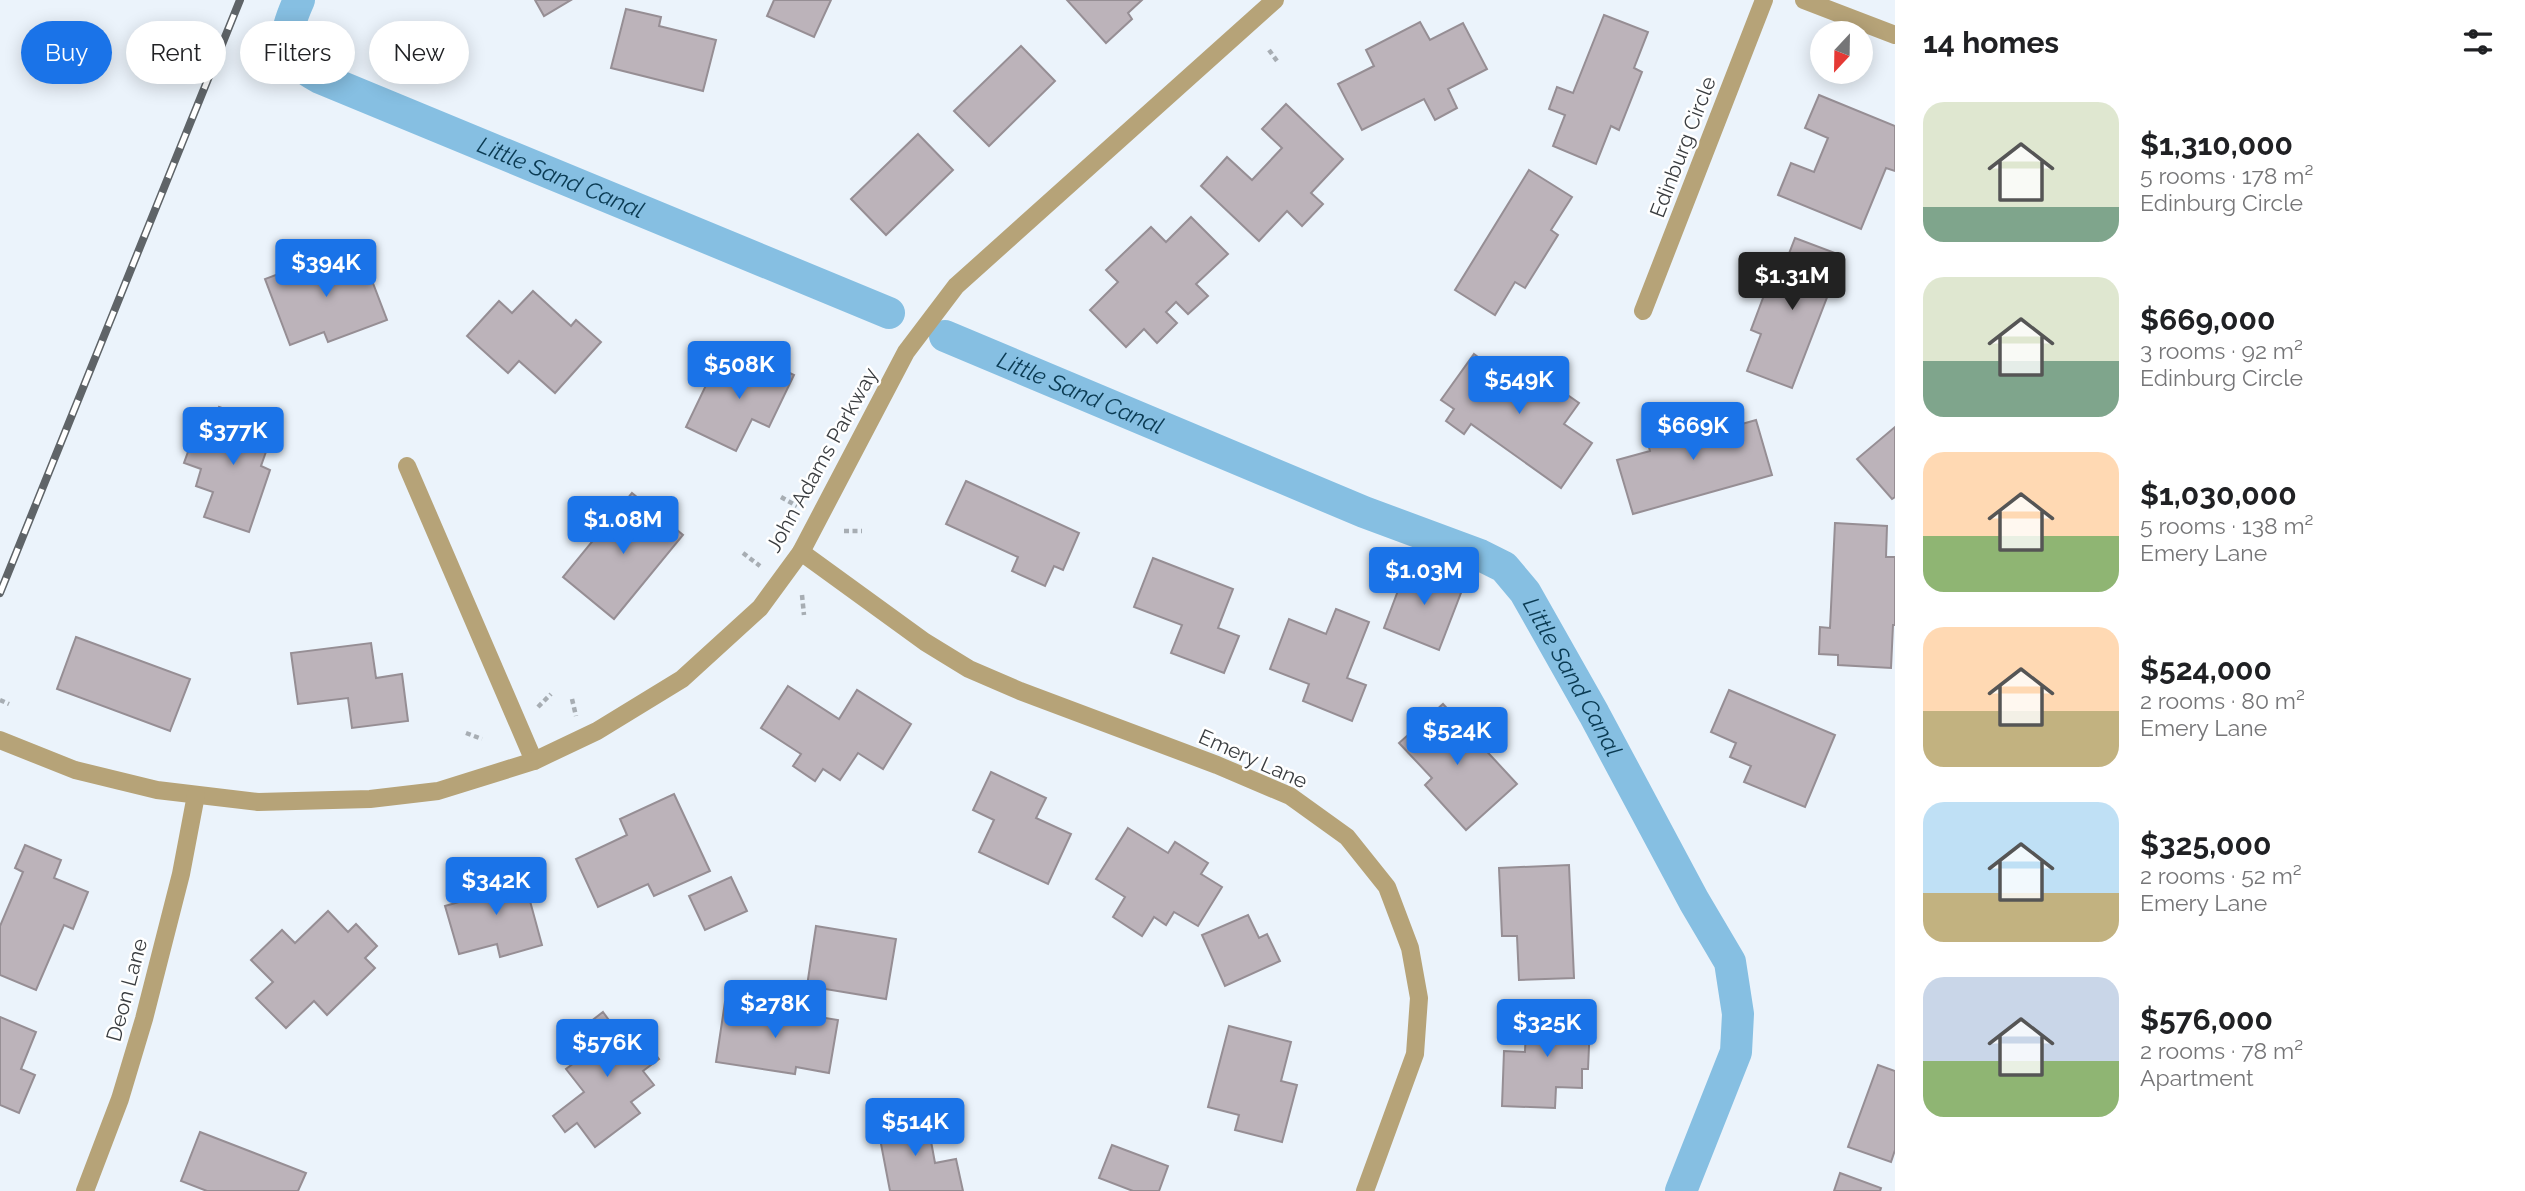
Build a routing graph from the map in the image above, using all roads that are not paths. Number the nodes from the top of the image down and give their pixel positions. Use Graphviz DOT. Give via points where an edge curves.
graph roads {
  1 [pos="1275,0"];
  2 [pos="1764,0"];
  3 [pos="1804,0"];
  4 [pos="1895,35"];
  5 [pos="1643,311"];
  6 [pos="407,466"];
  7 [pos="801,552"];
  8 [pos="0,740"];
  9 [pos="534,761"];
  10 [pos="196,795"];
  11 [pos="85,1191"];
  12 [pos="1365,1191"];
  1 -- 7 [label="street, John Adams Parkway" via="956,286 906,352"];
  2 -- 5 [label="street, Edinburg Circle"];
  3 -- 4 [label="street"];
  6 -- 9 [label="street"];
  7 -- 9 [label="street, John Adams Parkway" via="760,608 682,679 597,731"];
  7 -- 12 [label="street, Emery Lane" via="969,669 1290,796 1347,837 1387,887 1410,948 1419,998 1415,1054"];
  8 -- 10 [label="street, John Adams Parkway" via="75,770"];
  9 -- 10 [label="street, John Adams Parkway" via="438,791 370,799 258,802"];
  10 -- 11 [label="street, Deon Lane" via="144,1019"];
}
